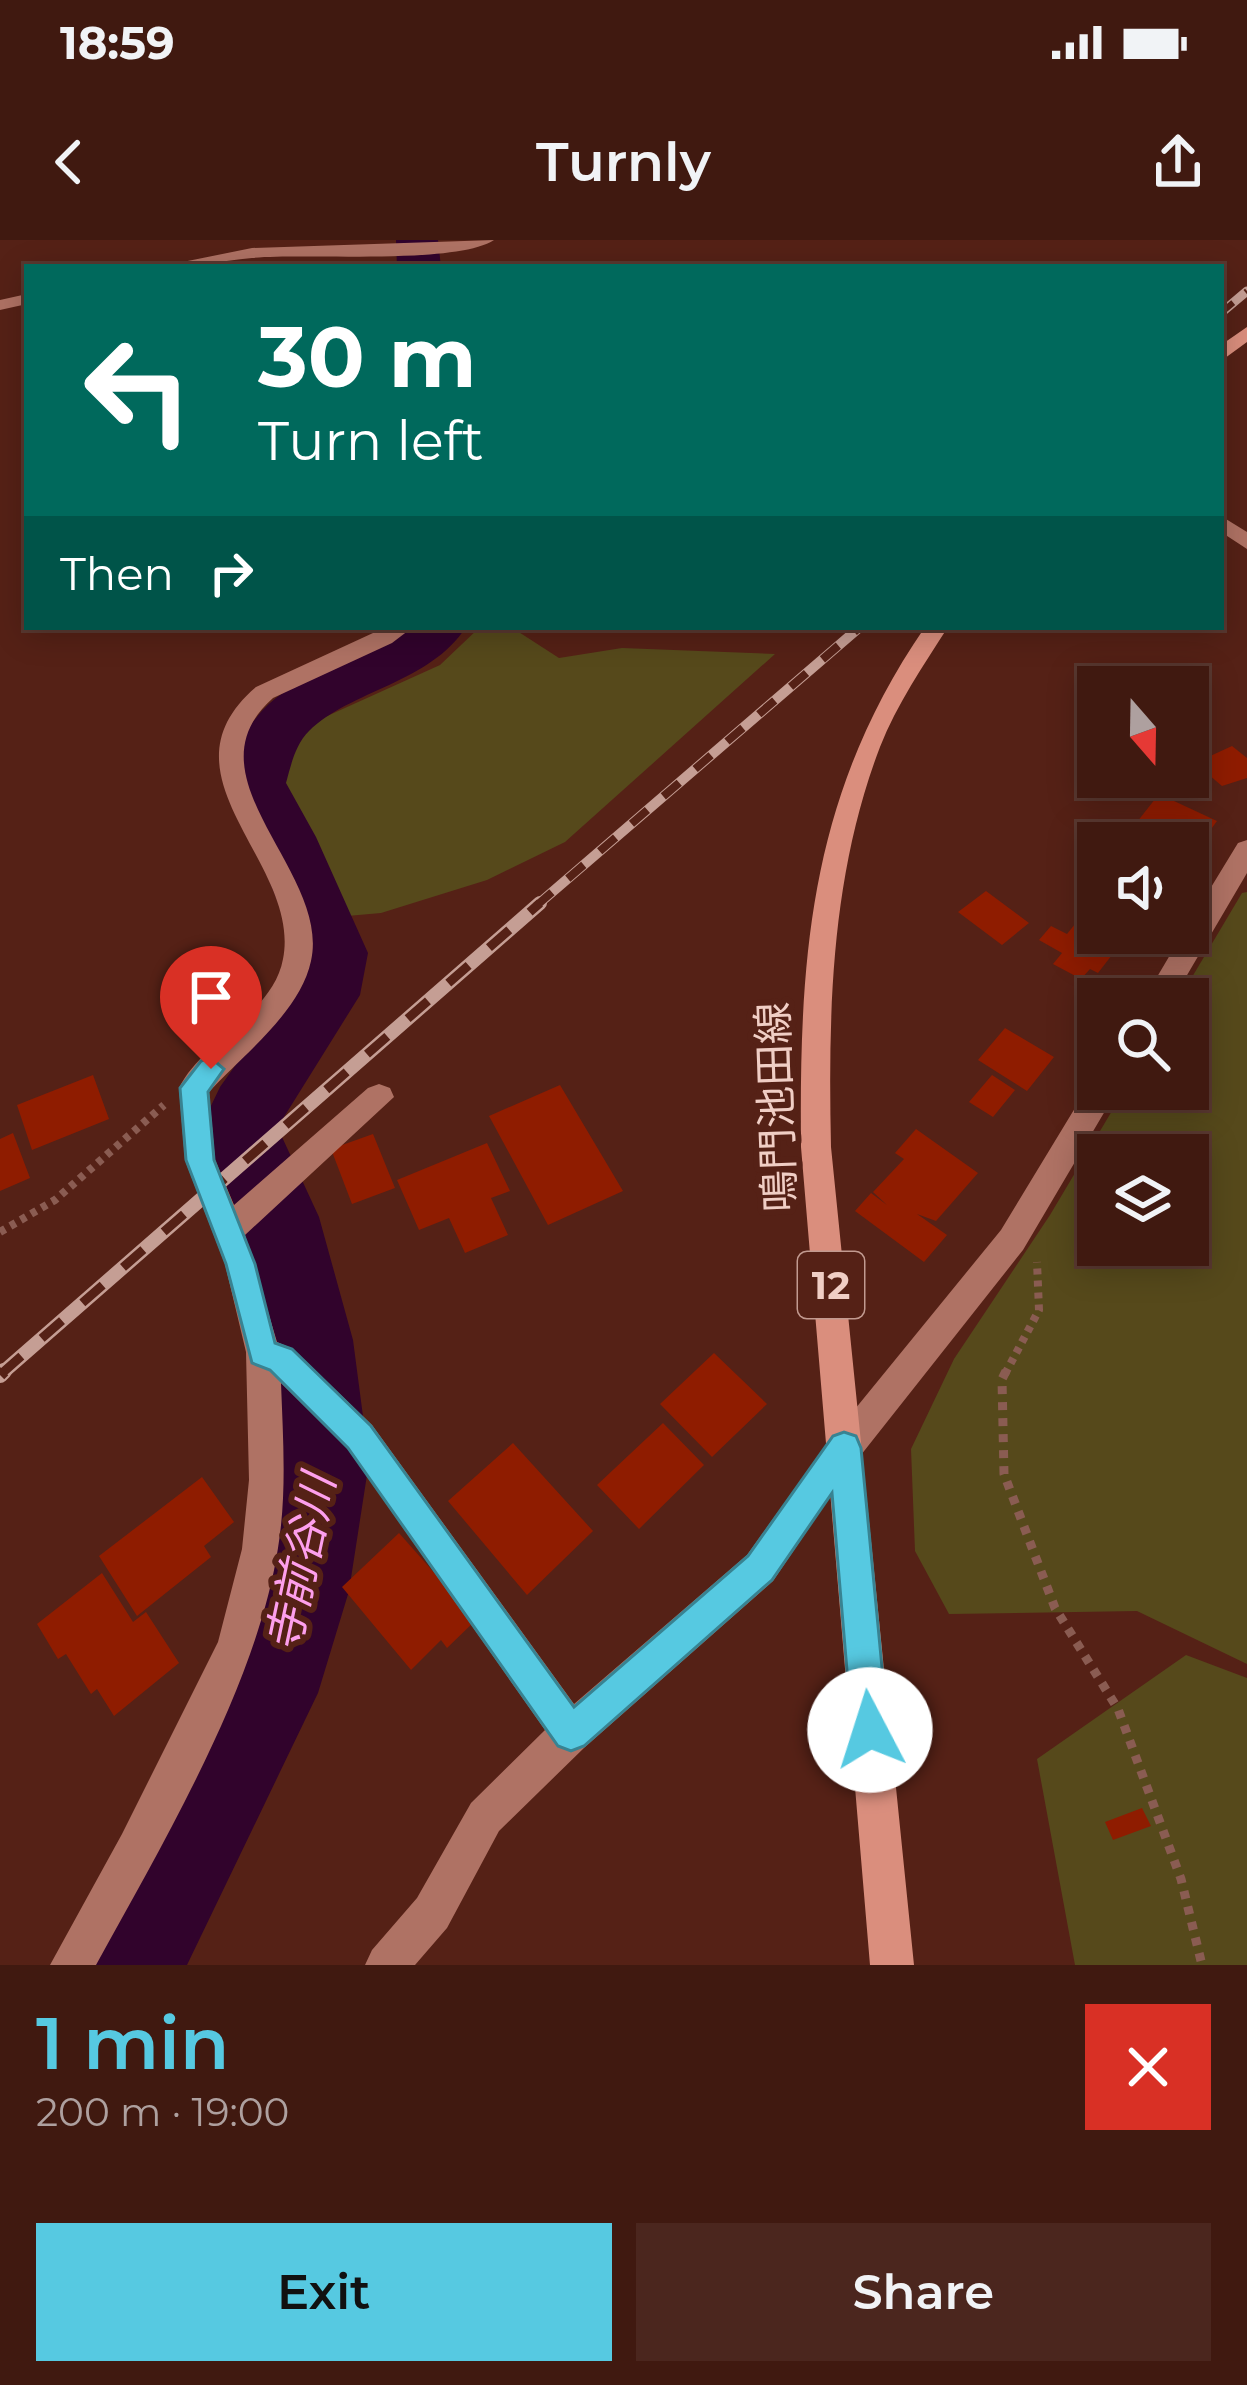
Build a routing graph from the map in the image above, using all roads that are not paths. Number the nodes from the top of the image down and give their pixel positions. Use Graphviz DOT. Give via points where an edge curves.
graph roads {
  1 [pos="486,240"];
  2 [pos="402,254"];
  3 [pos="185,264"];
  4 [pos="1247,332"];
  5 [pos="1224,352"];
  6 [pos="397,630"];
  7 [pos="935,630"];
  8 [pos="1247,850"];
  9 [pos="1171,978"];
  10 [pos="379,1097"];
  11 [pos="1090,1110"];
  12 [pos="236,1223"];
  13 [pos="272,1356"];
  14 [pos="844,1448"];
  15 [pos="571,1733"];
  16 [pos="72,1965"];
  17 [pos="387,1965"];
  18 [pos="892,1965"];
  1 -- 2 [label="street"];
  2 -- 3 [label="street" via="252,253"];
  4 -- 5 [label="main road"];
  6 -- 12 [label="street" via="266,691 237,726 232,781 302,937 281,990 194,1088 200,1160"];
  7 -- 14 [label="main road, 鳴門池田線 / 12" via="864,761 844,819 819,956 816,1147"];
  8 -- 9 [label="street"];
  10 -- 12 [label="street"];
  11 -- 14 [label="street" via="1012,1240"];
  12 -- 13 [label="street"];
  13 -- 15 [label="street" via="360,1437"];
  13 -- 16 [label="street" via="267,1480 236,1646"];
  14 -- 15 [label="street" via="760,1568"];
  14 -- 18 [label="main road, 鳴門池田線 / 12"];
  15 -- 17 [label="street" via="485,1816 432,1913"];
}
